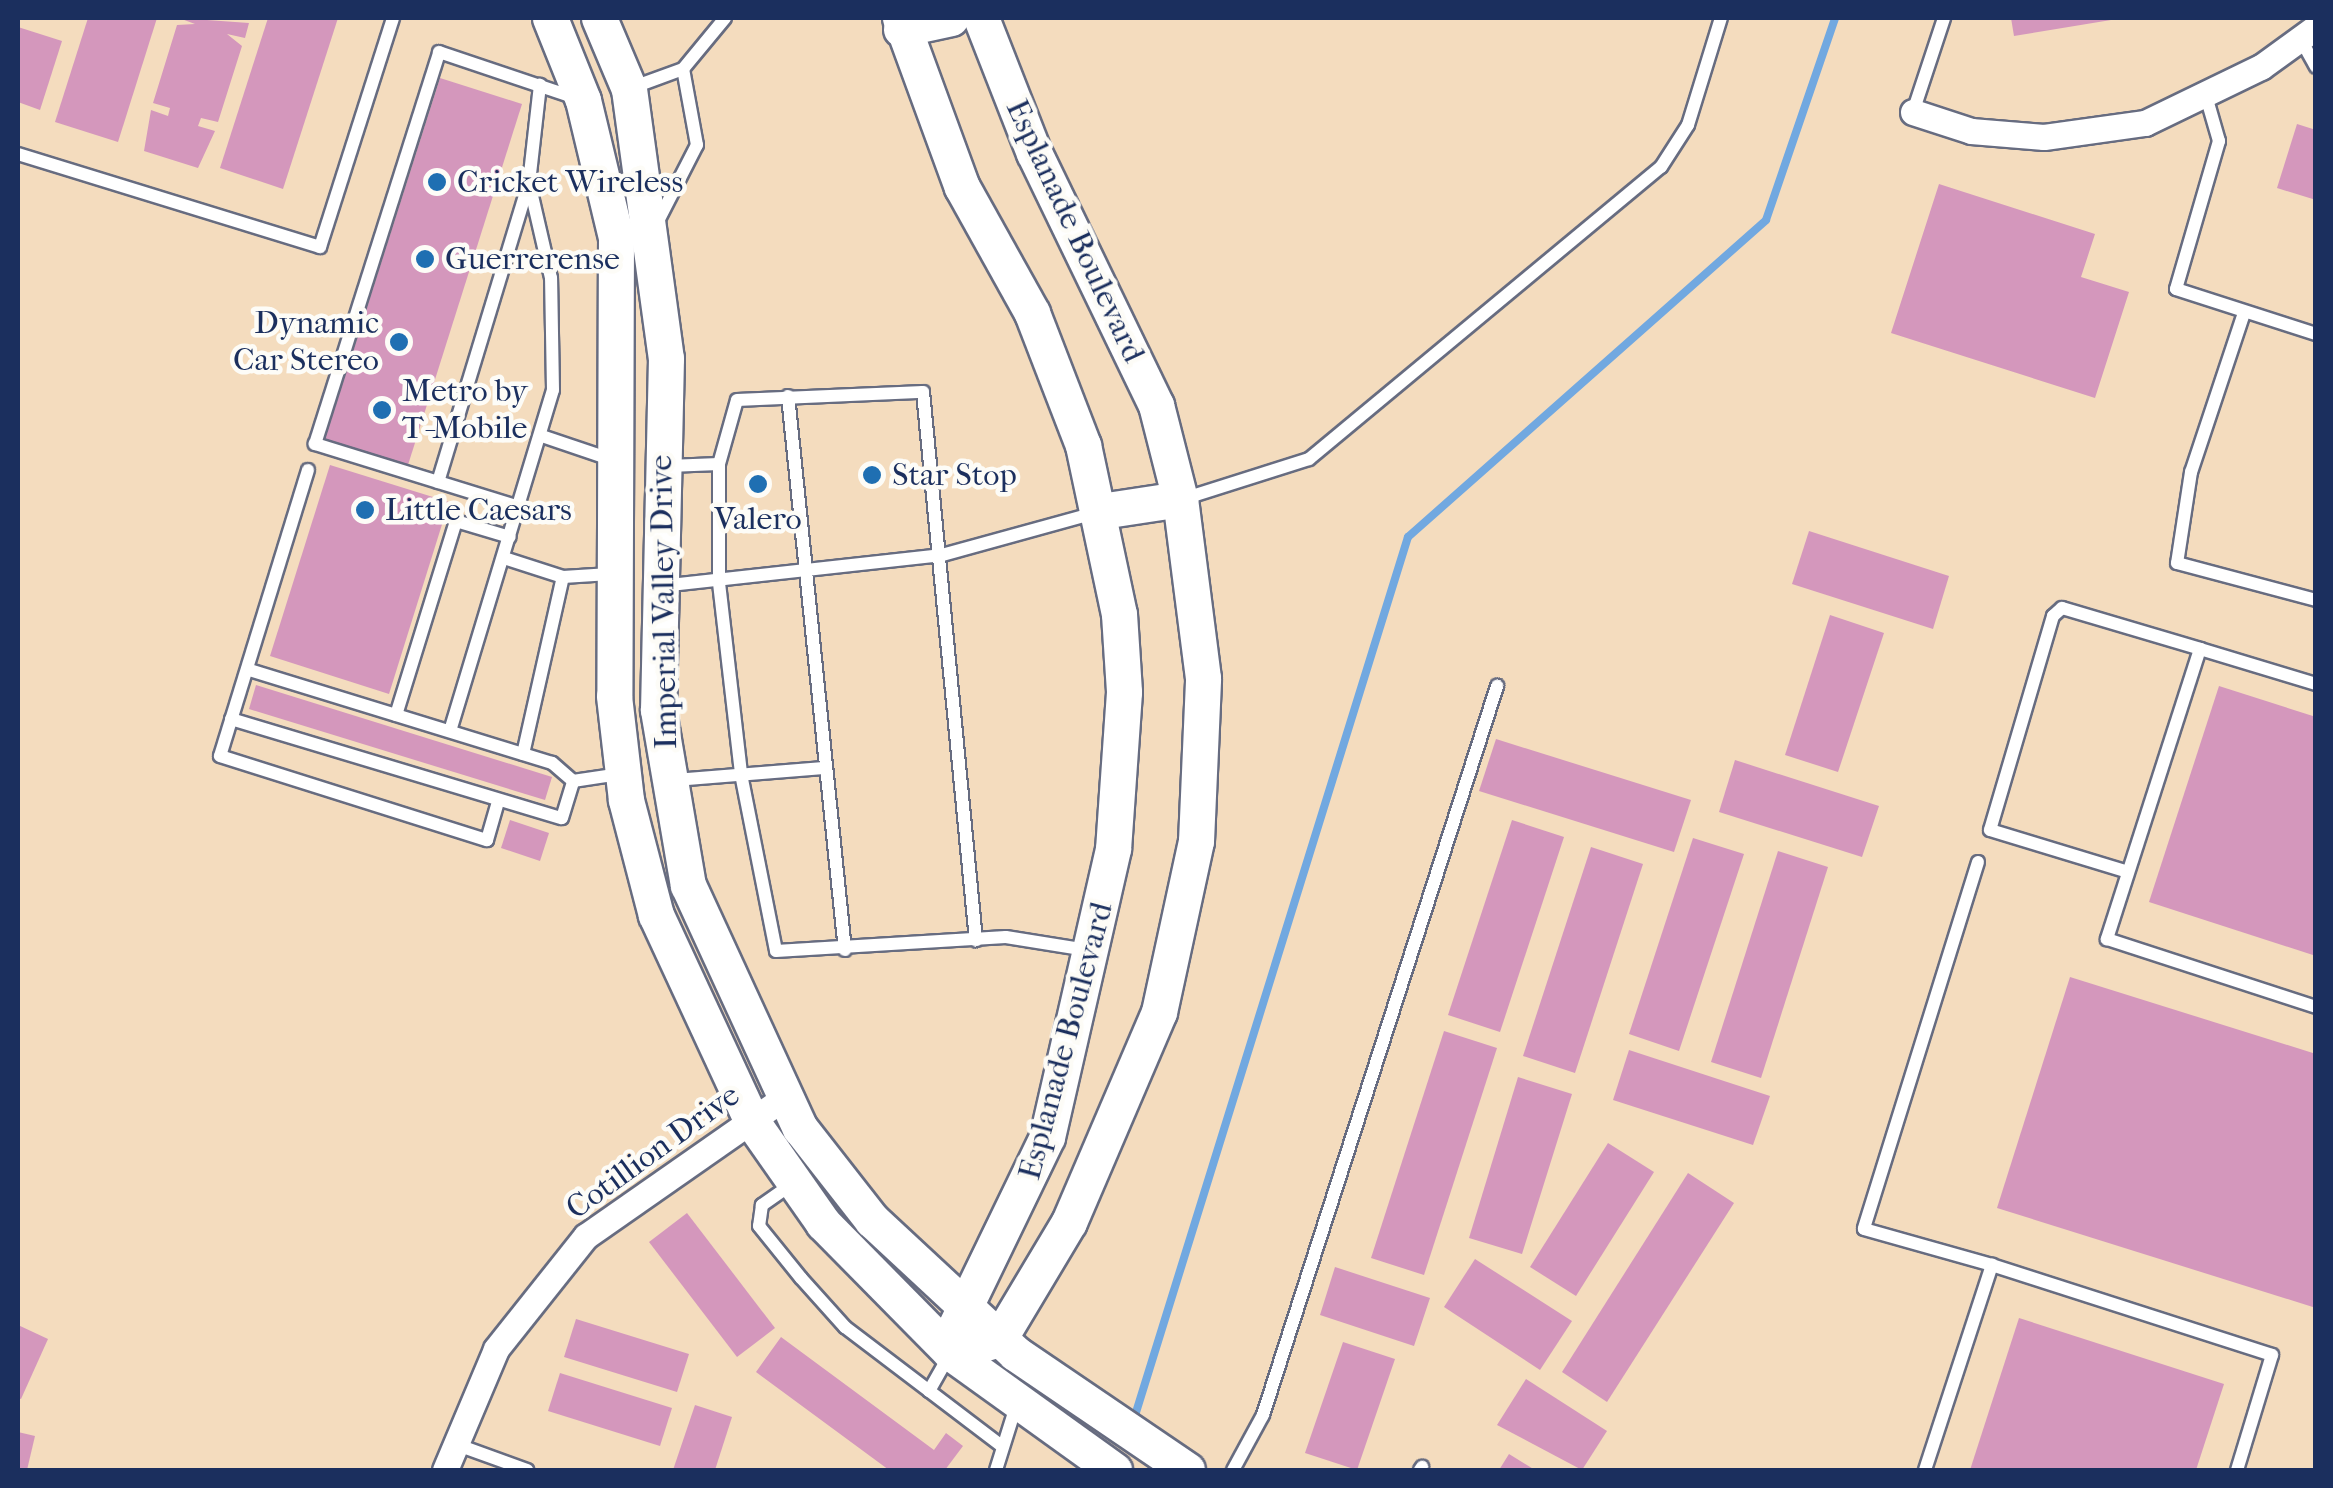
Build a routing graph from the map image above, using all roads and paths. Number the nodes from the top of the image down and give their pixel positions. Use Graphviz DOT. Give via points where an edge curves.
graph roads {
  1 [pos="392,18"];
  2 [pos="550,18"];
  3 [pos="598,18"];
  4 [pos="725,18"];
  5 [pos="951,18"];
  6 [pos="981,18"];
  7 [pos="1721,18"];
  8 [pos="1944,18"];
  9 [pos="901,24"];
  10 [pos="2308,32"];
  11 [pos="2316,67"];
  12 [pos="683,68"];
  13 [pos="540,86"];
  14 [pos="630,89"];
  15 [pos="2206,96"];
  16 [pos="583,100"];
  17 [pos="1914,112"];
  18 [pos="18,154"];
  19 [pos="528,183"];
  20 [pos="652,231"];
  21 [pos="2244,313"];
  22 [pos="2316,334"];
  23 [pos="788,396"];
  24 [pos="542,436"];
  25 [pos="616,461"];
  26 [pos="719,464"];
  27 [pos="661,466"];
  28 [pos="308,470"];
  29 [pos="438,482"];
  30 [pos="1180,499"];
  31 [pos="520,507"];
  32 [pos="1101,511"];
  33 [pos="510,537"];
  34 [pos="942,555"];
  35 [pos="504,558"];
  36 [pos="801,573"];
  37 [pos="610,574"];
  38 [pos="562,577"];
  39 [pos="719,583"];
  40 [pos="658,586"];
  41 [pos="2316,600"];
  42 [pos="2200,650"];
  43 [pos="246,669"];
  44 [pos="2316,684"];
  45 [pos="1497,686"];
  46 [pos="396,715"];
  47 [pos="232,718"];
  48 [pos="450,731"];
  49 [pos="523,754"];
  50 [pos="824,768"];
  51 [pos="623,774"];
  52 [pos="741,774"];
  53 [pos="667,780"];
  54 [pos="573,781"];
  55 [pos="498,802"];
  56 [pos="1978,862"];
  57 [pos="2126,871"];
  58 [pos="694,900"];
  59 [pos="656,915"];
  60 [pos="976,940"];
  61 [pos="845,950"];
  62 [pos="1092,951"];
  63 [pos="2316,1007"];
  64 [pos="785,1097"];
  65 [pos="751,1120"];
  66 [pos="794,1182"];
  67 [pos="1992,1265"];
  68 [pos="958,1306"];
  69 [pos="999,1339"];
  70 [pos="951,1353"];
  71 [pos="929,1391"];
  72 [pos="1016,1406"];
  73 [pos="453,1443"];
  74 [pos="1003,1447"];
  75 [pos="1181,1466"];
  76 [pos="445,1470"];
  77 [pos="527,1470"];
  78 [pos="996,1470"];
  79 [pos="1114,1470"];
  80 [pos="1233,1470"];
  81 [pos="1925,1470"];
  82 [pos="2237,1470"];
  1 -- 18 [label="lane" via="320,247"];
  2 -- 16 [label="main road, Imperial Valley Drive"];
  3 -- 14 [label="main road, Imperial Valley Drive"];
  4 -- 12 [label="lane"];
  5 -- 9 [label="main road"];
  6 -- 30 [label="main road, Esplanade Boulevard" via="1034,154 1156,404"];
  7 -- 30 [label="lane" via="1688,125 1661,167 1310,459"];
  8 -- 17 [label="lane"];
  9 -- 32 [label="main road, Esplanade Boulevard" via="962,188 1032,313"];
  10 -- 11 [label="lane"];
  10 -- 15 [label="street"];
  12 -- 14 [label="lane"];
  12 -- 20 [label="lane" via="697,145"];
  13 -- 16 [label="lane"];
  13 -- 19 [label="lane"];
  13 -- 29 [label="lane" via="439,52 315,444"];
  14 -- 16 [label="main road"];
  14 -- 20 [label="main road, Imperial Valley Drive"];
  15 -- 17 [label="street" via="2145,123 2044,137 1972,131"];
  15 -- 21 [label="lane" via="2220,141 2176,289"];
  16 -- 25 [label="main road, Imperial Valley Drive" via="616,237"];
  19 -- 24 [label="lane" via="555,348"];
  19 -- 29 [label="lane"];
  20 -- 27 [label="main road, Imperial Valley Drive" via="666,358"];
  21 -- 22 [label="lane"];
  21 -- 41 [label="lane" via="2190,472 2177,562"];
  23 -- 26 [label="lane" via="732,404"];
  23 -- 34 [label="lane" via="923,392"];
  23 -- 36 [label="lane"];
  24 -- 25 [label="lane"];
  24 -- 31 [label="lane"];
  25 -- 27 [label="main road"];
  25 -- 37 [label="main road, Imperial Valley Drive"];
  26 -- 27 [label="lane"];
  26 -- 39 [label="lane"];
  27 -- 40 [label="main road, Imperial Valley Drive"];
  28 -- 43 [label="lane"];
  29 -- 31 [label="lane"];
  30 -- 32 [label="main road"];
  30 -- 69 [label="main road, Esplanade Boulevard" via="1202,678 1202,773 1182,920 1131,1092 1070,1222"];
  31 -- 33 [label="lane"];
  32 -- 34 [label="lane"];
  32 -- 62 [label="main road, Esplanade Boulevard" via="1124,692 1113,849"];
  33 -- 35 [label="lane"];
  33 -- 46 [label="lane" via="456,521"];
  34 -- 36 [label="lane"];
  34 -- 60 [label="lane"];
  35 -- 38 [label="lane"];
  35 -- 48 [label="lane"];
  36 -- 39 [label="lane"];
  36 -- 50 [label="lane"];
  37 -- 38 [label="lane"];
  37 -- 51 [label="main road, Imperial Valley Drive"];
  38 -- 49 [label="lane"];
  39 -- 40 [label="lane"];
  39 -- 52 [label="lane"];
  40 -- 53 [label="main road, Imperial Valley Drive"];
  42 -- 44 [label="lane"];
  42 -- 57 [label="lane"];
  42 -- 57 [label="lane" via="2062,608 2053,616 1990,830"];
  43 -- 46 [label="lane"];
  43 -- 47 [label="lane"];
  45 -- 80 [label="lane" via="1262,1414"];
  46 -- 48 [label="lane"];
  47 -- 55 [label="lane"];
  47 -- 55 [label="lane" via="220,756 487,840"];
  48 -- 49 [label="lane"];
  49 -- 54 [label="lane"];
  50 -- 52 [label="lane"];
  50 -- 61 [label="lane"];
  51 -- 54 [label="lane"];
  51 -- 59 [label="main road, Imperial Valley Drive"];
  52 -- 53 [label="lane"];
  52 -- 61 [label="lane" via="776,951"];
  53 -- 58 [label="main road, Imperial Valley Drive"];
  54 -- 55 [label="lane" via="562,818"];
  56 -- 67 [label="lane" via="1864,1229"];
  57 -- 63 [label="lane" via="2108,944"];
  58 -- 59 [label="main road"];
  58 -- 64 [label="main road, Imperial Valley Drive"];
  59 -- 65 [label="main road, Imperial Valley Drive"];
  60 -- 61 [label="lane"];
  60 -- 62 [label="lane"];
  62 -- 68 [label="main road, Esplanade Boulevard" via="1031,1185"];
  64 -- 65 [label="street, Cotillion Drive"];
  64 -- 68 [label="main road, Imperial Valley Drive" via="872,1220"];
  65 -- 66 [label="main road, Imperial Valley Drive"];
  65 -- 73 [label="street, Cotillion Drive" via="586,1236 496,1349"];
  66 -- 70 [label="main road, Imperial Valley Drive" via="868,1273"];
  66 -- 71 [label="lane" via="762,1204 759,1226 845,1328"];
  67 -- 81 [label="lane"];
  67 -- 82 [label="lane" via="2272,1355"];
  68 -- 69 [label="main road, Imperial Valley Drive"];
  68 -- 70 [label="main road, Esplanade Boulevard"];
  69 -- 70 [label="main road"];
  69 -- 75 [label="main road, Imperial Valley Drive"];
  70 -- 71 [label="lane"];
  70 -- 72 [label="main road, Imperial Valley Drive"];
  71 -- 74 [label="lane"];
  72 -- 74 [label="lane"];
  72 -- 79 [label="main road, Imperial Valley Drive"];
  73 -- 76 [label="street, Cotillion Drive"];
  73 -- 77 [label="lane"];
  74 -- 78 [label="lane"];
}
